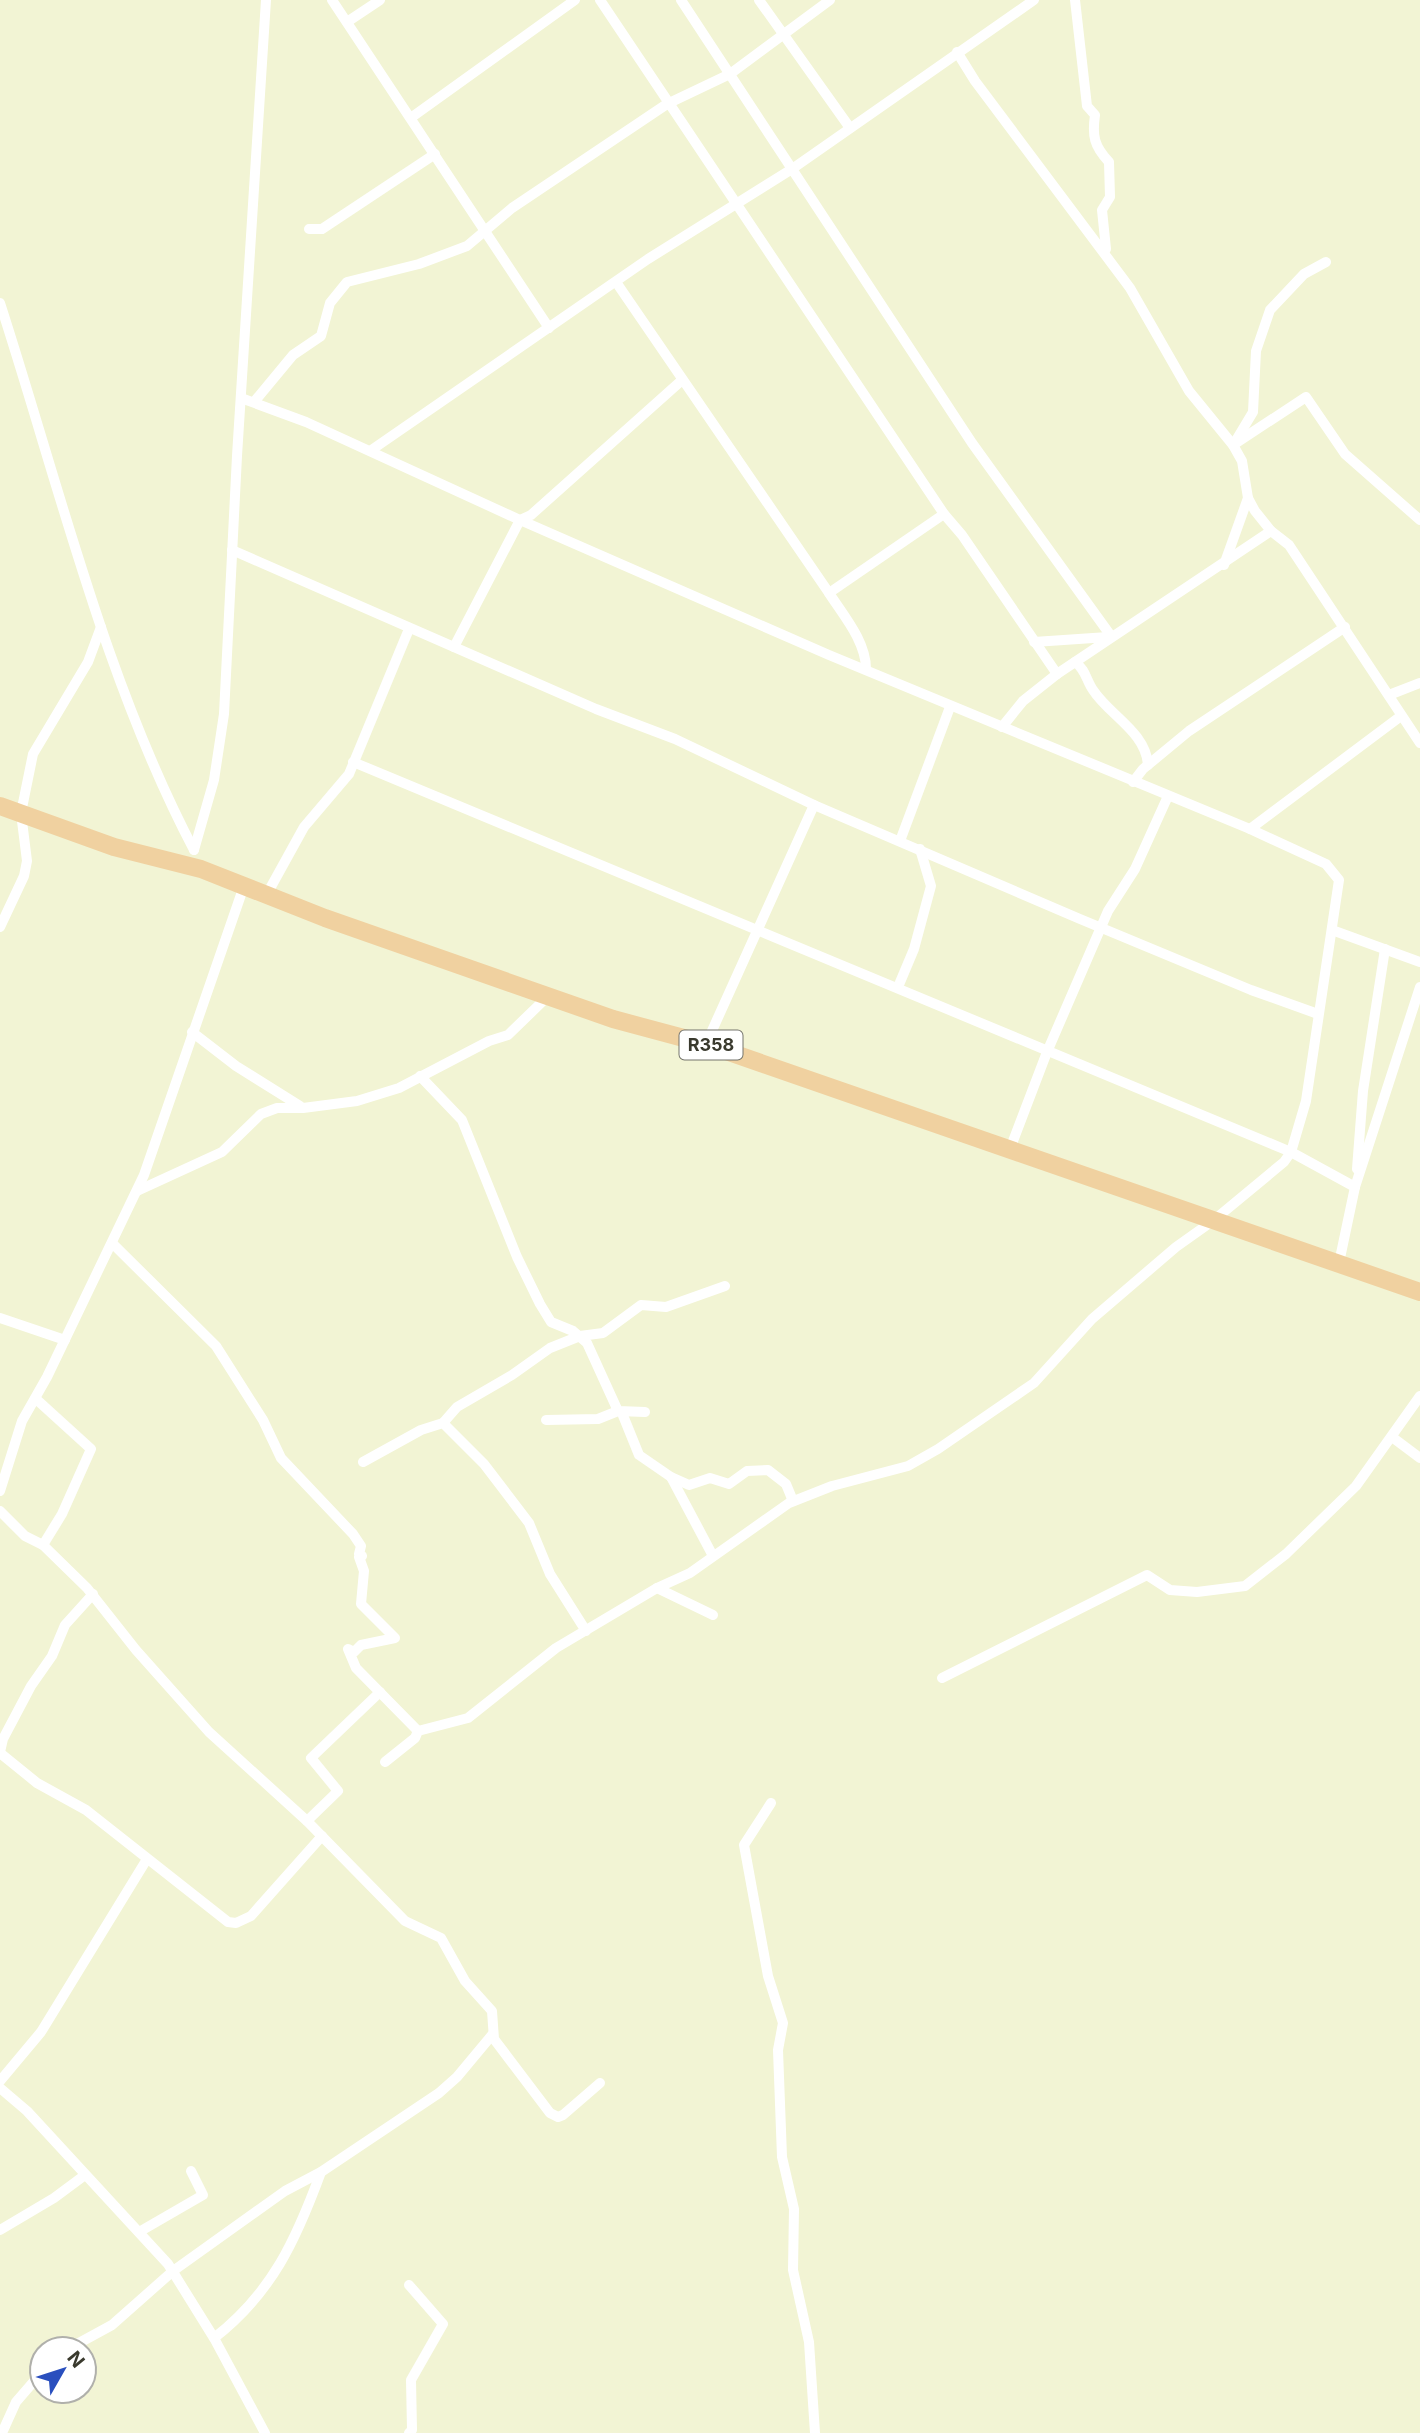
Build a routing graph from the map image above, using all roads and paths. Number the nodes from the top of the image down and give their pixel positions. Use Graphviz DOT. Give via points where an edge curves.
graph roads {
  1 [pos="266,0"];
  2 [pos="332,0"];
  3 [pos="380,0"];
  4 [pos="575,0"];
  5 [pos="681,0"];
  6 [pos="759,0"];
  7 [pos="830,0"];
  8 [pos="1075,0"];
  9 [pos="606,2"];
  10 [pos="1028,2"];
  11 [pos="347,22"];
  12 [pos="785,36"];
  13 [pos="957,52"];
  14 [pos="730,74"];
  15 [pos="667,104"];
  16 [pos="412,117"];
  17 [pos="850,128"];
  18 [pos="435,155"];
  19 [pos="792,169"];
  20 [pos="737,203"];
  21 [pos="309,229"];
  22 [pos="484,230"];
  23 [pos="1108,255"];
  24 [pos="1326,262"];
  25 [pos="616,282"];
  26 [pos="0,303"];
  27 [pos="549,328"];
  28 [pos="681,381"];
  29 [pos="242,398"];
  30 [pos="254,402"];
  31 [pos="1233,445"];
  32 [pos="370,451"];
  33 [pos="1248,498"];
  34 [pos="944,514"];
  35 [pos="520,520"];
  36 [pos="1420,520"];
  37 [pos="1271,531"];
  38 [pos="232,551"];
  39 [pos="1224,565"];
  40 [pos="829,593"];
  41 [pos="101,627"];
  42 [pos="1345,627"];
  43 [pos="409,629"];
  44 [pos="1110,637"];
  45 [pos="1034,642"];
  46 [pos="454,648"];
  47 [pos="1076,662"];
  48 [pos="866,669"];
  49 [pos="1057,674"];
  50 [pos="1420,683"];
  51 [pos="1389,695"];
  52 [pos="950,707"];
  53 [pos="1401,716"];
  54 [pos="1002,727"];
  55 [pos="1420,743"];
  56 [pos="353,762"];
  57 [pos="1148,765"];
  58 [pos="1133,782"];
  59 [pos="1168,796"];
  60 [pos="814,805"];
  61 [pos="0,806"];
  62 [pos="21,813"];
  63 [pos="1250,829"];
  64 [pos="900,841"];
  65 [pos="920,849"];
  66 [pos="194,850"];
  67 [pos="201,869"];
  68 [pos="244,886"];
  69 [pos="267,894"];
  70 [pos="0,927"];
  71 [pos="1103,928"];
  72 [pos="757,930"];
  73 [pos="1332,930"];
  74 [pos="1385,949"];
  75 [pos="1420,962"];
  76 [pos="898,987"];
  77 [pos="1420,987"];
  78 [pos="545,994"];
  79 [pos="1318,1014"];
  80 [pos="192,1032"];
  81 [pos="706,1044"];
  82 [pos="1047,1052"];
  83 [pos="421,1076"];
  84 [pos="303,1108"];
  85 [pos="1010,1149"];
  86 [pos="1291,1152"];
  87 [pos="1354,1186"];
  88 [pos="137,1191"];
  89 [pos="1214,1220"];
  90 [pos="112,1243"];
  91 [pos="1339,1263"];
  92 [pos="725,1286"];
  93 [pos="1420,1293"];
  94 [pos="0,1318"];
  95 [pos="580,1336"];
  96 [pos="65,1340"];
  97 [pos="1420,1396"];
  98 [pos="36,1399"];
  99 [pos="620,1412"];
  100 [pos="645,1412"];
  101 [pos="545,1420"];
  102 [pos="443,1423"];
  103 [pos="1392,1437"];
  104 [pos="1420,1458"];
  105 [pos="363,1462"];
  106 [pos="671,1477"];
  107 [pos="1,1484"];
  108 [pos="793,1501"];
  109 [pos="0,1511"];
  110 [pos="43,1545"];
  111 [pos="713,1556"];
  112 [pos="657,1588"];
  113 [pos="93,1594"];
  114 [pos="713,1615"];
  115 [pos="586,1631"];
  116 [pos="942,1678"];
  117 [pos="380,1692"];
  118 [pos="418,1731"];
  119 [pos="0,1752"];
  120 [pos="385,1762"];
  121 [pos="771,1803"];
  122 [pos="307,1821"];
  123 [pos="322,1836"];
  124 [pos="147,1860"];
  125 [pos="492,2035"];
  126 [pos="0,2081"];
  127 [pos="600,2083"];
  128 [pos="0,2088"];
  129 [pos="191,2171"];
  130 [pos="321,2172"];
  131 [pos="85,2175"];
  132 [pos="0,2230"];
  133 [pos="139,2232"];
  134 [pos="173,2271"];
  135 [pos="409,2285"];
  136 [pos="94,2335"];
  137 [pos="214,2338"];
  138 [pos="28,2388"];
  139 [pos="2,2433"];
  140 [pos="265,2433"];
  141 [pos="409,2433"];
  142 [pos="815,2433"];
  1 -- 29 [label="street"];
  2 -- 11 [label="street"];
  3 -- 11 [label="street"];
  4 -- 16 [label="street"];
  5 -- 14 [label="street"];
  6 -- 12 [label="street"];
  7 -- 12 [label="street"];
  8 -- 23 [label="street" via="1087,106 1095,115 1093,133 1097,149 1109,162 1112,185 1102,210"];
  9 -- 15 [label="street"];
  10 -- 13 [label="street"];
  11 -- 16 [label="street"];
  12 -- 14 [label="street"];
  12 -- 17 [label="street"];
  13 -- 17 [label="street"];
  13 -- 23 [label="street"];
  14 -- 15 [label="street"];
  14 -- 19 [label="street"];
  15 -- 20 [label="street"];
  15 -- 22 [label="street"];
  16 -- 18 [label="street"];
  17 -- 19 [label="street"];
  18 -- 21 [label="street" via="322,229"];
  18 -- 22 [label="street"];
  19 -- 20 [label="street"];
  19 -- 44 [label="street" via="972,443"];
  20 -- 25 [label="street"];
  20 -- 34 [label="street"];
  22 -- 27 [label="street"];
  22 -- 30 [label="street" via="467,246 347,282 330,303 321,336 293,355"];
  23 -- 31 [label="street" via="1189,391"];
  24 -- 31 [label="street" via="1304,274 1270,310 1256,351 1253,412"];
  25 -- 27 [label="street"];
  25 -- 28 [label="street"];
  26 -- 41 [label="street"];
  27 -- 32 [label="street"];
  28 -- 35 [label="street"];
  28 -- 40 [label="street"];
  29 -- 30 [label="street"];
  29 -- 38 [label="street"];
  30 -- 32 [label="street"];
  31 -- 33 [label="street" via="1242,461"];
  31 -- 36 [label="street" via="1306,397 1345,454"];
  32 -- 35 [label="street"];
  33 -- 37 [label="street"];
  33 -- 39 [label="street"];
  34 -- 40 [label="street"];
  34 -- 45 [label="street"];
  35 -- 46 [label="street"];
  35 -- 48 [label="street"];
  37 -- 39 [label="street"];
  37 -- 42 [label="street" via="1289,545"];
  38 -- 43 [label="street"];
  38 -- 66 [label="street" via="224,714 214,780"];
  39 -- 44 [label="street"];
  40 -- 48 [label="street" via="857,637"];
  41 -- 62 [label="street" via="88,662 33,754"];
  41 -- 66 [label="street"];
  42 -- 51 [label="street"];
  42 -- 57 [label="street" via="1189,731"];
  43 -- 46 [label="street"];
  43 -- 56 [label="street"];
  44 -- 45 [label="street"];
  44 -- 47 [label="street"];
  45 -- 49 [label="street"];
  46 -- 60 [label="street" via="675,739"];
  47 -- 49 [label="street"];
  47 -- 57 [label="street" via="1094,691 1127,725 1145,751"];
  48 -- 52 [label="street"];
  49 -- 54 [label="street" via="1023,701"];
  50 -- 51 [label="street"];
  51 -- 53 [label="street"];
  52 -- 54 [label="street"];
  52 -- 64 [label="street"];
  53 -- 55 [label="street"];
  53 -- 63 [label="street"];
  54 -- 58 [label="street"];
  56 -- 69 [label="street" via="342,785 304,827"];
  56 -- 72 [label="street"];
  57 -- 58 [label="street"];
  58 -- 59 [label="street"];
  59 -- 63 [label="street"];
  59 -- 71 [label="street"];
  60 -- 64 [label="street"];
  60 -- 72 [label="street"];
  61 -- 62 [label="main road, R358"];
  62 -- 67 [label="main road, R358" via="114,847"];
  62 -- 70 [label="street" via="27,861"];
  63 -- 73 [label="street" via="1331,867 1339,880"];
  64 -- 65 [label="street"];
  65 -- 71 [label="street"];
  65 -- 76 [label="street" via="931,886"];
  66 -- 67 [label="street"];
  67 -- 68 [label="main road, R358"];
  68 -- 69 [label="main road, R358"];
  68 -- 80 [label="street"];
  69 -- 78 [label="main road, R358"];
  71 -- 79 [label="street"];
  71 -- 82 [label="street"];
  72 -- 76 [label="street"];
  72 -- 81 [label="street"];
  73 -- 74 [label="street"];
  73 -- 79 [label="street"];
  74 -- 75 [label="street"];
  74 -- 87 [label="street"];
  76 -- 82 [label="street"];
  77 -- 87 [label="street"];
  78 -- 81 [label="main road, R358"];
  78 -- 83 [label="street" via="508,1035"];
  79 -- 86 [label="street" via="1306,1101"];
  80 -- 84 [label="street"];
  80 -- 88 [label="street"];
  81 -- 85 [label="main road, R358"];
  82 -- 85 [label="street"];
  82 -- 86 [label="street"];
  83 -- 84 [label="street" via="357,1101"];
  83 -- 95 [label="street" via="456,1111 470,1133 517,1257 548,1319"];
  84 -- 88 [label="street" via="277,1108 261,1114 222,1152"];
  85 -- 89 [label="main road, R358"];
  86 -- 87 [label="street"];
  86 -- 89 [label="street"];
  87 -- 91 [label="street"];
  88 -- 90 [label="street"];
  89 -- 91 [label="main road, R358"];
  89 -- 108 [label="street" via="1175,1247 1092,1319 1034,1383 938,1449 908,1466"];
  90 -- 96 [label="street"];
  90 -- 117 [label="street" via="216,1346 263,1420 281,1458 361,1546 361,1604 395,1638 361,1645 354,1652 348,1649 354,1666"];
  91 -- 93 [label="main road, R358"];
  92 -- 95 [label="street" via="666,1307 642,1304 603,1333"];
  94 -- 96 [label="street"];
  95 -- 99 [label="street"];
  95 -- 102 [label="street" via="550,1348 457,1407"];
  96 -- 98 [label="street"];
  97 -- 103 [label="street"];
  98 -- 107 [label="street" via="16,1435"];
  98 -- 110 [label="street" via="91,1449"];
  99 -- 100 [label="street"];
  99 -- 101 [label="street" via="598,1419"];
  99 -- 106 [label="street" via="639,1455"];
  102 -- 105 [label="street"];
  102 -- 115 [label="street" via="484,1464 529,1523 550,1574"];
  103 -- 104 [label="street"];
  103 -- 116 [label="street" via="1349,1494 1242,1588 1170,1590 1147,1576"];
  106 -- 108 [label="street" via="690,1485 710,1478 729,1484 747,1471 768,1470 786,1484"];
  106 -- 111 [label="street"];
  108 -- 111 [label="street"];
  109 -- 110 [label="street" via="25,1536"];
  110 -- 113 [label="street"];
  111 -- 112 [label="street"];
  112 -- 114 [label="street"];
  112 -- 115 [label="street"];
  113 -- 119 [label="street" via="65,1625"];
  113 -- 122 [label="street" via="209,1732"];
  115 -- 118 [label="street" via="542,1658 468,1718"];
  117 -- 118 [label="street"];
  117 -- 122 [label="street" via="312,1758 338,1791"];
  118 -- 120 [label="street"];
  119 -- 124 [label="street" via="37,1783 86,1810"];
  121 -- 142 [label="street" via="744,1845 768,1976 783,2023 778,2050 782,2157 794,2209 793,2277 808,2342"];
  122 -- 123 [label="street"];
  123 -- 124 [label="street" via="251,1916 236,1923 228,1922"];
  123 -- 125 [label="street" via="405,1921 433,1932 446,1944 465,1981 492,2011"];
  124 -- 126 [label="street" via="41,2032"];
  125 -- 127 [label="street" via="554,2116 563,2115"];
  125 -- 130 [label="street" via="439,2092"];
  128 -- 131 [label="street"];
  129 -- 133 [label="street" via="203,2195"];
  130 -- 134 [label="street" via="285,2191"];
  130 -- 137 [label="street" via="278,2271 234,2324"];
  131 -- 132 [label="street"];
  131 -- 133 [label="street"];
  133 -- 134 [label="street"];
  134 -- 136 [label="street" via="112,2325"];
  134 -- 137 [label="street"];
  135 -- 141 [label="street" via="443,2324 411,2380"];
  137 -- 140 [label="street"];
  138 -- 139 [label="street"];
}
